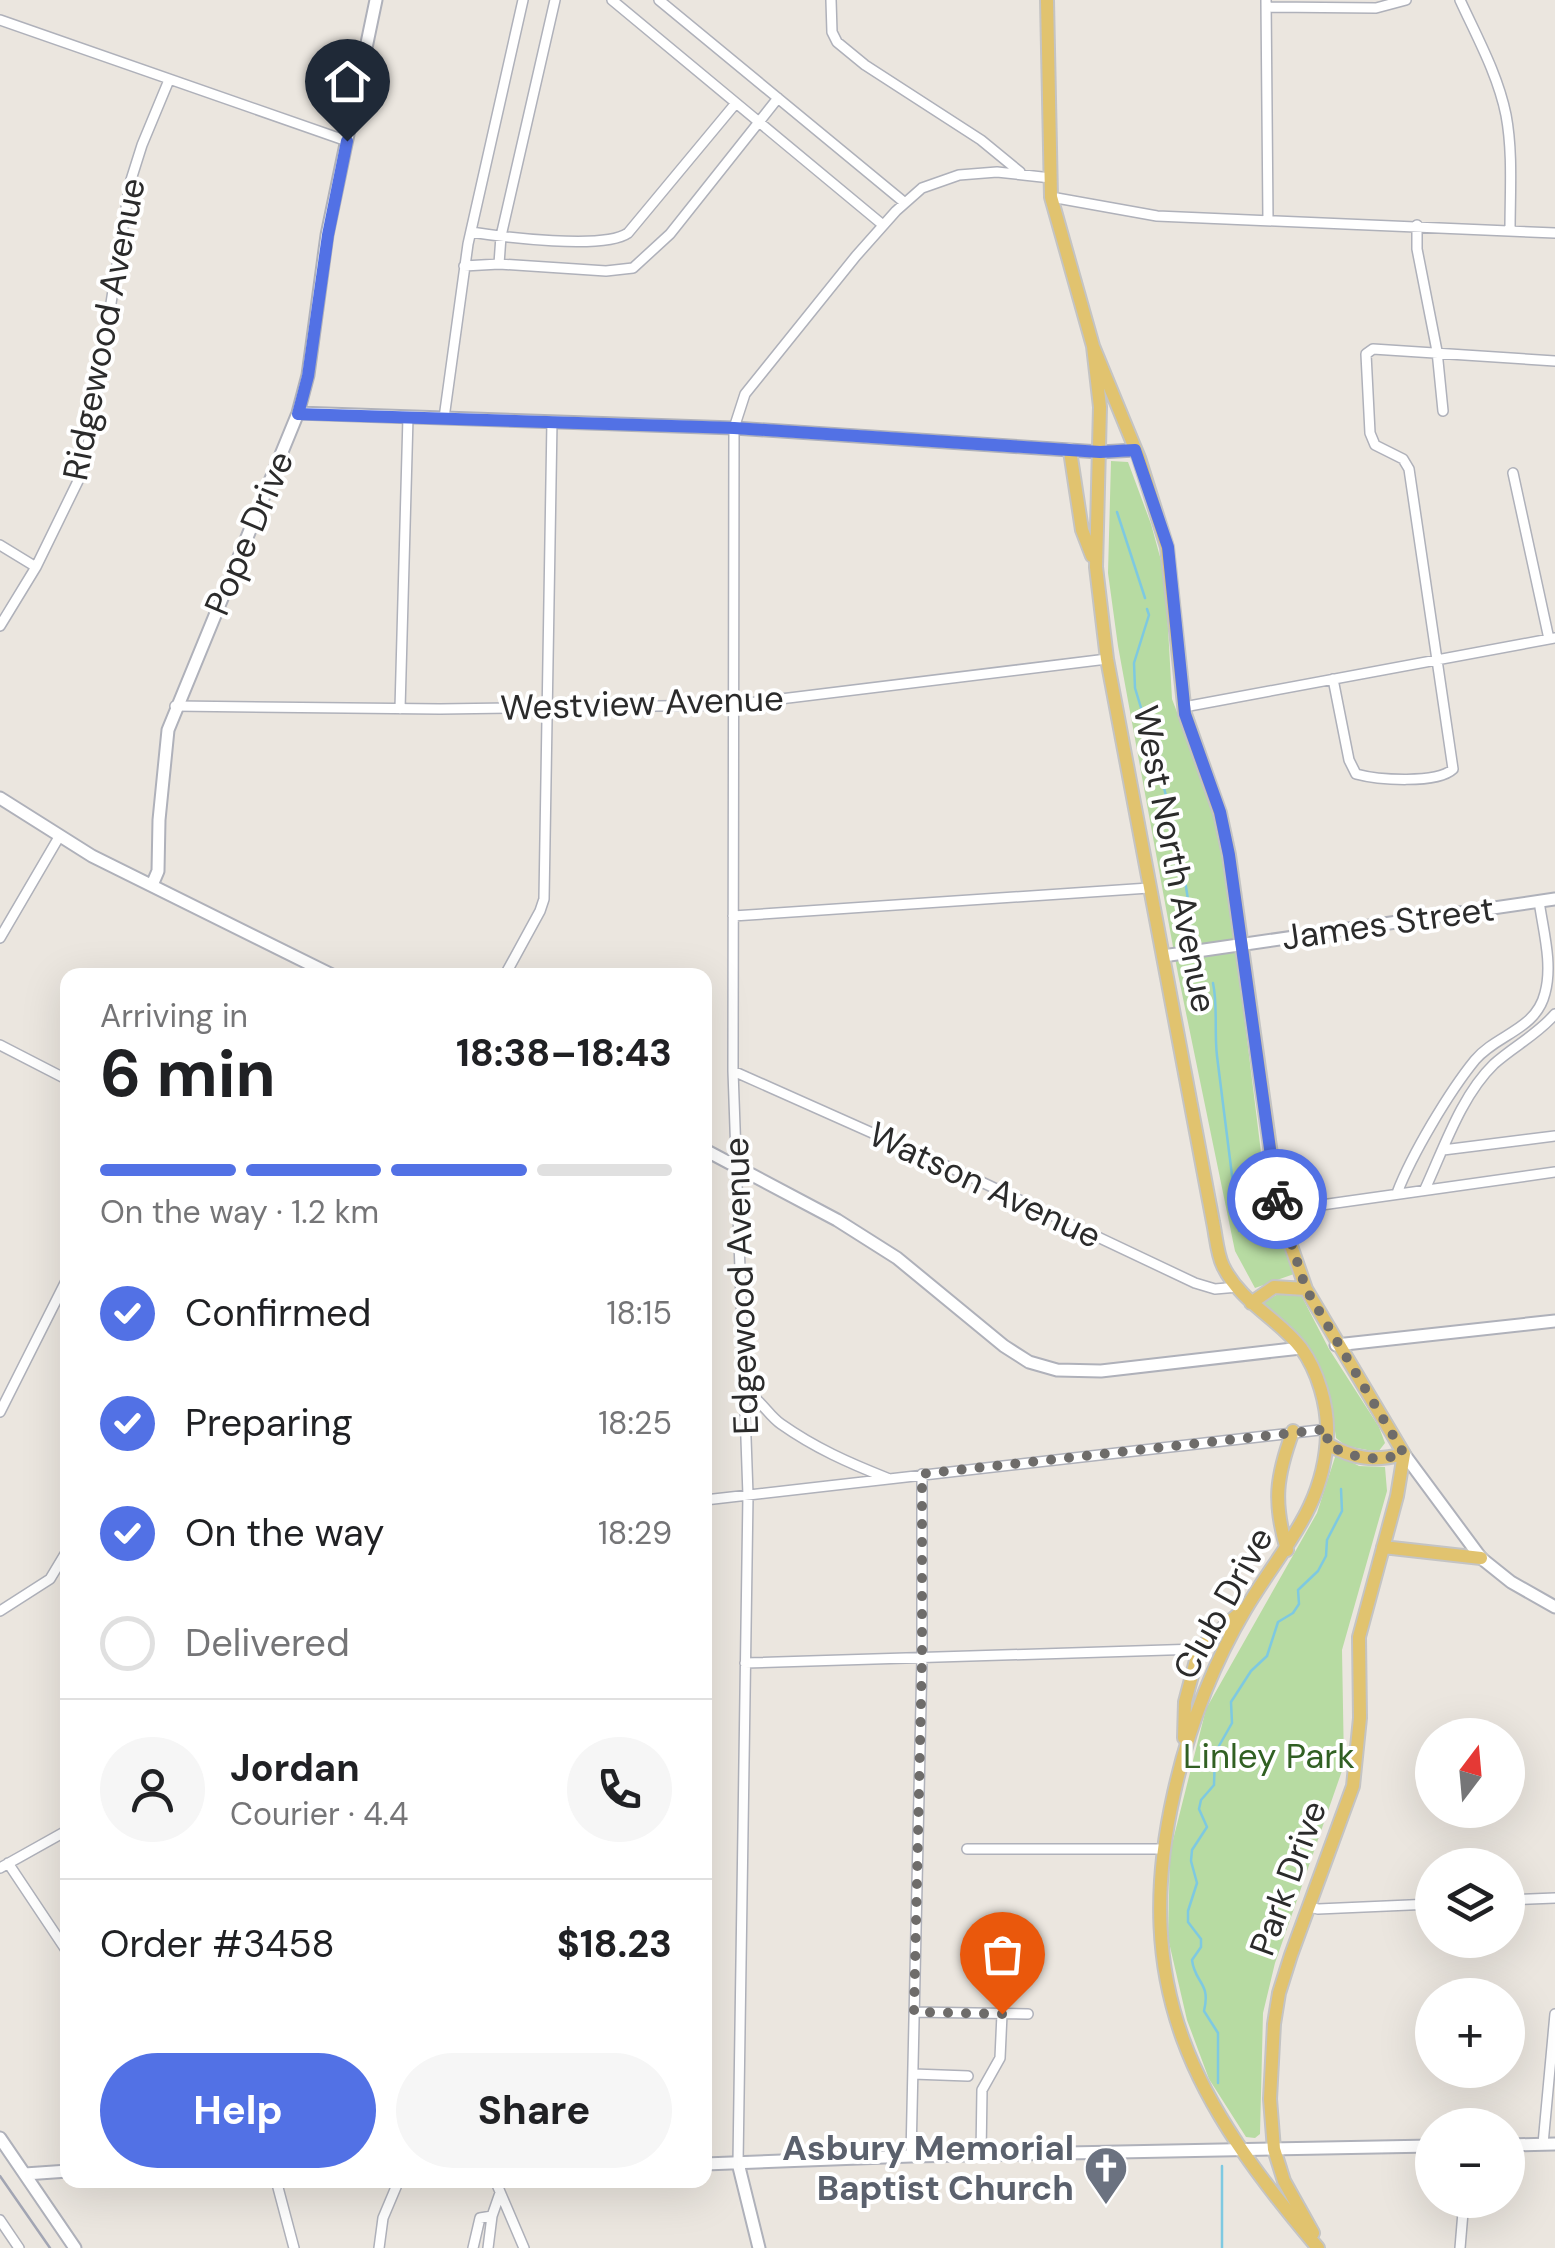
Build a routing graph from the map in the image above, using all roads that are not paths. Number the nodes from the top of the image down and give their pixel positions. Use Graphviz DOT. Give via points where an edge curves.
graph roads {
  1 [pos="376,0"];
  2 [pos="523,0"];
  3 [pos="554,0"];
  4 [pos="612,0"];
  5 [pos="659,0"];
  6 [pos="831,0"];
  7 [pos="1047,0"];
  8 [pos="1406,0"];
  9 [pos="1460,0"];
  10 [pos="1266,4"];
  11 [pos="0,20"];
  12 [pos="169,80"];
  13 [pos="778,98"];
  14 [pos="736,104"];
  15 [pos="758,122"];
  16 [pos="347,141"];
  17 [pos="1020,172"];
  18 [pos="1051,178"];
  19 [pos="1051,197"];
  20 [pos="905,203"];
  21 [pos="1268,220"];
  22 [pos="883,225"];
  23 [pos="1417,225"];
  24 [pos="1510,231"];
  25 [pos="471,232"];
  26 [pos="1555,233"];
  27 [pos="501,236"];
  28 [pos="498,264"];
  29 [pos="464,266"];
  30 [pos="1093,346"];
  31 [pos="1437,351"];
  32 [pos="1555,361"];
  33 [pos="1442,412"];
  34 [pos="298,414"];
  35 [pos="408,417"];
  36 [pos="444,418"];
  37 [pos="552,421"];
  38 [pos="734,428"];
  39 [pos="1135,450"];
  40 [pos="1070,451"];
  41 [pos="1100,452"];
  42 [pos="1513,472"];
  43 [pos="0,544"];
  44 [pos="1096,567"];
  45 [pos="36,568"];
  46 [pos="0,626"];
  47 [pos="1552,639"];
  48 [pos="1106,659"];
  49 [pos="1438,660"];
  50 [pos="1334,679"];
  51 [pos="176,706"];
  52 [pos="732,706"];
  53 [pos="1184,706"];
  54 [pos="400,709"];
  55 [pos="547,709"];
  56 [pos="0,798"];
  57 [pos="59,838"];
  58 [pos="152,885"];
  59 [pos="1150,888"];
  60 [pos="1555,899"];
  61 [pos="1539,901"];
  62 [pos="733,916"];
  63 [pos="0,938"];
  64 [pos="1241,944"];
  65 [pos="1163,956"];
  66 [pos="1551,967"];
  67 [pos="318,968"];
  68 [pos="509,968"];
  69 [pos="1555,1014"];
  70 [pos="0,1045"];
  71 [pos="733,1071"];
  72 [pos="60,1076"];
  73 [pos="1555,1136"];
  74 [pos="1444,1150"];
  75 [pos="712,1153"];
  76 [pos="736,1165"];
  77 [pos="1555,1172"];
  78 [pos="1425,1189"];
  79 [pos="1397,1193"];
  80 [pos="1279,1211"];
  81 [pos="1238,1287"];
  82 [pos="1306,1289"];
  83 [pos="60,1293"];
  84 [pos="1251,1304"];
  85 [pos="1555,1321"];
  86 [pos="1336,1344"];
  87 [pos="1301,1348"];
  88 [pos="746,1393"];
  89 [pos="0,1412"];
  90 [pos="1293,1431"];
  91 [pos="1327,1436"];
  92 [pos="1404,1454"];
  93 [pos="922,1474"];
  94 [pos="889,1479"];
  95 [pos="748,1496"];
  96 [pos="712,1499"];
  97 [pos="1383,1547"];
  98 [pos="1287,1550"];
  99 [pos="1482,1558"];
  100 [pos="60,1562"];
  101 [pos="1555,1607"];
  102 [pos="1246,1609"];
  103 [pos="0,1611"];
  104 [pos="1199,1649"];
  105 [pos="922,1658"];
  106 [pos="744,1663"];
  107 [pos="1183,1753"];
  108 [pos="60,1834"];
  109 [pos="968,1849"];
  110 [pos="1163,1849"];
  111 [pos="4,1866"];
  112 [pos="1555,1898"];
  113 [pos="1525,1899"];
  114 [pos="1415,1905"];
  115 [pos="1309,1907"];
  116 [pos="60,1943"];
  117 [pos="914,2012"];
  118 [pos="1002,2014"];
  119 [pos="1028,2014"];
  120 [pos="1555,2015"];
  121 [pos="913,2074"];
  122 [pos="968,2076"];
  123 [pos="0,2138"];
  124 [pos="1549,2144"];
  125 [pos="1415,2146"];
  126 [pos="1274,2148"];
  127 [pos="1240,2150"];
  128 [pos="981,2155"];
  129 [pos="911,2156"];
  130 [pos="738,2163"];
  131 [pos="712,2164"];
  132 [pos="60,2172"];
  133 [pos="25,2174"];
  134 [pos="278,2188"];
  135 [pos="396,2188"];
  136 [pos="498,2188"];
  137 [pos="500,2193"];
  138 [pos="492,2216"];
  139 [pos="1462,2218"];
  140 [pos="0,2220"];
  141 [pos="19,2248"];
  142 [pos="75,2248"];
  143 [pos="294,2248"];
  144 [pos="379,2248"];
  145 [pos="473,2248"];
  146 [pos="488,2248"];
  147 [pos="524,2248"];
  148 [pos="759,2248"];
  149 [pos="1319,2248"];
  150 [pos="1460,2248"];
  1 -- 16 [label="street, Pope Drive"];
  2 -- 25 [label="street"];
  3 -- 27 [label="street"];
  4 -- 14 [label="street"];
  5 -- 13 [label="street"];
  6 -- 17 [label="street" via="837,42"];
  7 -- 18 [label="main road"];
  8 -- 10 [label="street" via="1376,8"];
  9 -- 24 [label="street" via="1506,112"];
  10 -- 21 [label="street"];
  11 -- 12 [label="street"];
  12 -- 16 [label="street"];
  12 -- 45 [label="street, Ridgewood Avenue" via="130,183 78,482"];
  13 -- 15 [label="street"];
  13 -- 20 [label="street"];
  14 -- 15 [label="street"];
  14 -- 27 [label="street" via="620,239"];
  15 -- 22 [label="street"];
  15 -- 28 [label="street" via="670,234 633,268"];
  16 -- 34 [label="street, Pope Drive"];
  17 -- 18 [label="street, Edgewood Avenue"];
  17 -- 20 [label="street, Edgewood Avenue" via="960,175 922,188"];
  18 -- 19 [label="main road"];
  19 -- 21 [label="street" via="1157,216"];
  19 -- 30 [label="main road"];
  20 -- 22 [label="street, Edgewood Avenue"];
  21 -- 23 [label="street"];
  22 -- 38 [label="street, Edgewood Avenue" via="745,394"];
  23 -- 24 [label="street"];
  23 -- 31 [label="street"];
  24 -- 26 [label="street"];
  25 -- 27 [label="street"];
  25 -- 29 [label="street"];
  27 -- 28 [label="street"];
  28 -- 29 [label="street"];
  29 -- 36 [label="street"];
  30 -- 39 [label="main road"];
  30 -- 41 [label="main road, West North Avenue"];
  31 -- 32 [label="street"];
  31 -- 33 [label="street"];
  31 -- 49 [label="street" via="1374,349 1366,354 1365,372 1375,445 1409,468"];
  34 -- 35 [label="street"];
  34 -- 51 [label="street, Pope Drive"];
  35 -- 36 [label="street"];
  35 -- 54 [label="street"];
  36 -- 37 [label="street"];
  37 -- 38 [label="street"];
  37 -- 55 [label="street"];
  38 -- 40 [label="street"];
  38 -- 52 [label="street, Edgewood Avenue"];
  39 -- 41 [label="street"];
  39 -- 53 [label="main road" via="1168,547"];
  40 -- 41 [label="street"];
  40 -- 44 [label="main road" via="1082,530"];
  41 -- 44 [label="main road, West North Avenue"];
  42 -- 47 [label="street"];
  43 -- 45 [label="street"];
  44 -- 48 [label="main road, West North Avenue"];
  45 -- 46 [label="street, Ridgewood Avenue"];
  47 -- 49 [label="street"];
  48 -- 52 [label="street, Westview Avenue"];
  48 -- 59 [label="main road, West North Avenue"];
  49 -- 50 [label="street"];
  49 -- 50 [label="street" via="1453,769 1446,776 1356,774"];
  50 -- 53 [label="street"];
  51 -- 54 [label="street, Westview Avenue"];
  51 -- 58 [label="street, Pope Drive"];
  52 -- 55 [label="street, Westview Avenue"];
  52 -- 62 [label="street, Edgewood Avenue"];
  53 -- 64 [label="main road" via="1220,812"];
  54 -- 55 [label="street, Westview Avenue"];
  55 -- 68 [label="street" via="544,899"];
  56 -- 57 [label="street"];
  57 -- 58 [label="street"];
  57 -- 63 [label="street"];
  58 -- 67 [label="street"];
  59 -- 62 [label="street"];
  59 -- 65 [label="main road, West North Avenue"];
  60 -- 61 [label="street, James Street"];
  61 -- 64 [label="street, James Street"];
  61 -- 66 [label="street"];
  62 -- 71 [label="street, Edgewood Avenue"];
  64 -- 65 [label="street, James Street"];
  64 -- 80 [label="main road"];
  65 -- 81 [label="main road, West North Avenue" via="1213,1222 1223,1266"];
  66 -- 79 [label="street" via="1535,1014 1476,1059"];
  69 -- 74 [label="street" via="1473,1090"];
  70 -- 72 [label="street"];
  71 -- 76 [label="street, Edgewood Avenue"];
  71 -- 81 [label="street, Watson Avenue" via="1195,1282"];
  73 -- 74 [label="street"];
  74 -- 78 [label="street"];
  75 -- 76 [label="street"];
  76 -- 87 [label="street" via="897,1258 1029,1362 1100,1370"];
  76 -- 88 [label="street, Edgewood Avenue"];
  77 -- 78 [label="street"];
  78 -- 79 [label="street"];
  79 -- 80 [label="street"];
  80 -- 82 [label="main road"];
  81 -- 84 [label="main road, West North Avenue"];
  82 -- 84 [label="main road" via="1274,1287"];
  82 -- 86 [label="main road"];
  83 -- 89 [label="street"];
  84 -- 87 [label="main road, West North Avenue"];
  85 -- 86 [label="street"];
  86 -- 92 [label="main road"];
  87 -- 91 [label="main road" via="1319,1384"];
  88 -- 94 [label="street" via="825,1453"];
  88 -- 95 [label="street, Edgewood Avenue"];
  90 -- 91 [label="street"];
  90 -- 93 [label="street"];
  90 -- 98 [label="main road" via="1276,1493"];
  91 -- 92 [label="main road" via="1362,1459"];
  91 -- 98 [label="main road, Club Drive" via="1315,1496"];
  92 -- 97 [label="main road, Park Drive"];
  92 -- 99 [label="street"];
  93 -- 94 [label="street"];
  93 -- 105 [label="street"];
  94 -- 95 [label="street"];
  95 -- 96 [label="street"];
  95 -- 106 [label="street, Edgewood Avenue"];
  97 -- 99 [label="main road"];
  97 -- 115 [label="main road, Park Drive" via="1359,1637 1353,1786"];
  98 -- 102 [label="main road, Club Drive"];
  99 -- 101 [label="street"];
  100 -- 103 [label="street" via="50,1579"];
  102 -- 104 [label="main road"];
  102 -- 107 [label="main road, Club Drive"];
  104 -- 105 [label="street"];
  104 -- 107 [label="main road"];
  105 -- 106 [label="street"];
  105 -- 117 [label="street"];
  106 -- 130 [label="street, Edgewood Avenue"];
  107 -- 110 [label="main road, Club Drive"];
  108 -- 111 [label="street"];
  109 -- 110 [label="street"];
  110 -- 127 [label="main road, Club Drive" via="1159,1920 1168,1996 1193,2065"];
  111 -- 116 [label="street"];
  112 -- 113 [label="street"];
  114 -- 115 [label="street"];
  115 -- 126 [label="main road, Park Drive" via="1274,2024"];
  117 -- 118 [label="street"];
  117 -- 121 [label="street"];
  118 -- 119 [label="street"];
  118 -- 128 [label="street" via="1000,2058 982,2090"];
  120 -- 124 [label="street"];
  121 -- 122 [label="street"];
  121 -- 129 [label="street"];
  123 -- 133 [label="street"];
  125 -- 126 [label="street"];
  126 -- 127 [label="street"];
  126 -- 149 [label="main road, Park Drive"];
  127 -- 128 [label="street"];
  127 -- 149 [label="main road, Club Drive"];
  128 -- 129 [label="street"];
  129 -- 130 [label="street"];
  130 -- 131 [label="street"];
  130 -- 148 [label="street"];
  132 -- 133 [label="street"];
  133 -- 142 [label="street"];
  134 -- 143 [label="street"];
  135 -- 144 [label="street"];
  136 -- 137 [label="street"];
  137 -- 138 [label="street"];
  137 -- 147 [label="street"];
  138 -- 145 [label="street" via="480,2218"];
  138 -- 146 [label="street"];
  139 -- 150 [label="street"];
  140 -- 141 [label="street"];
}
